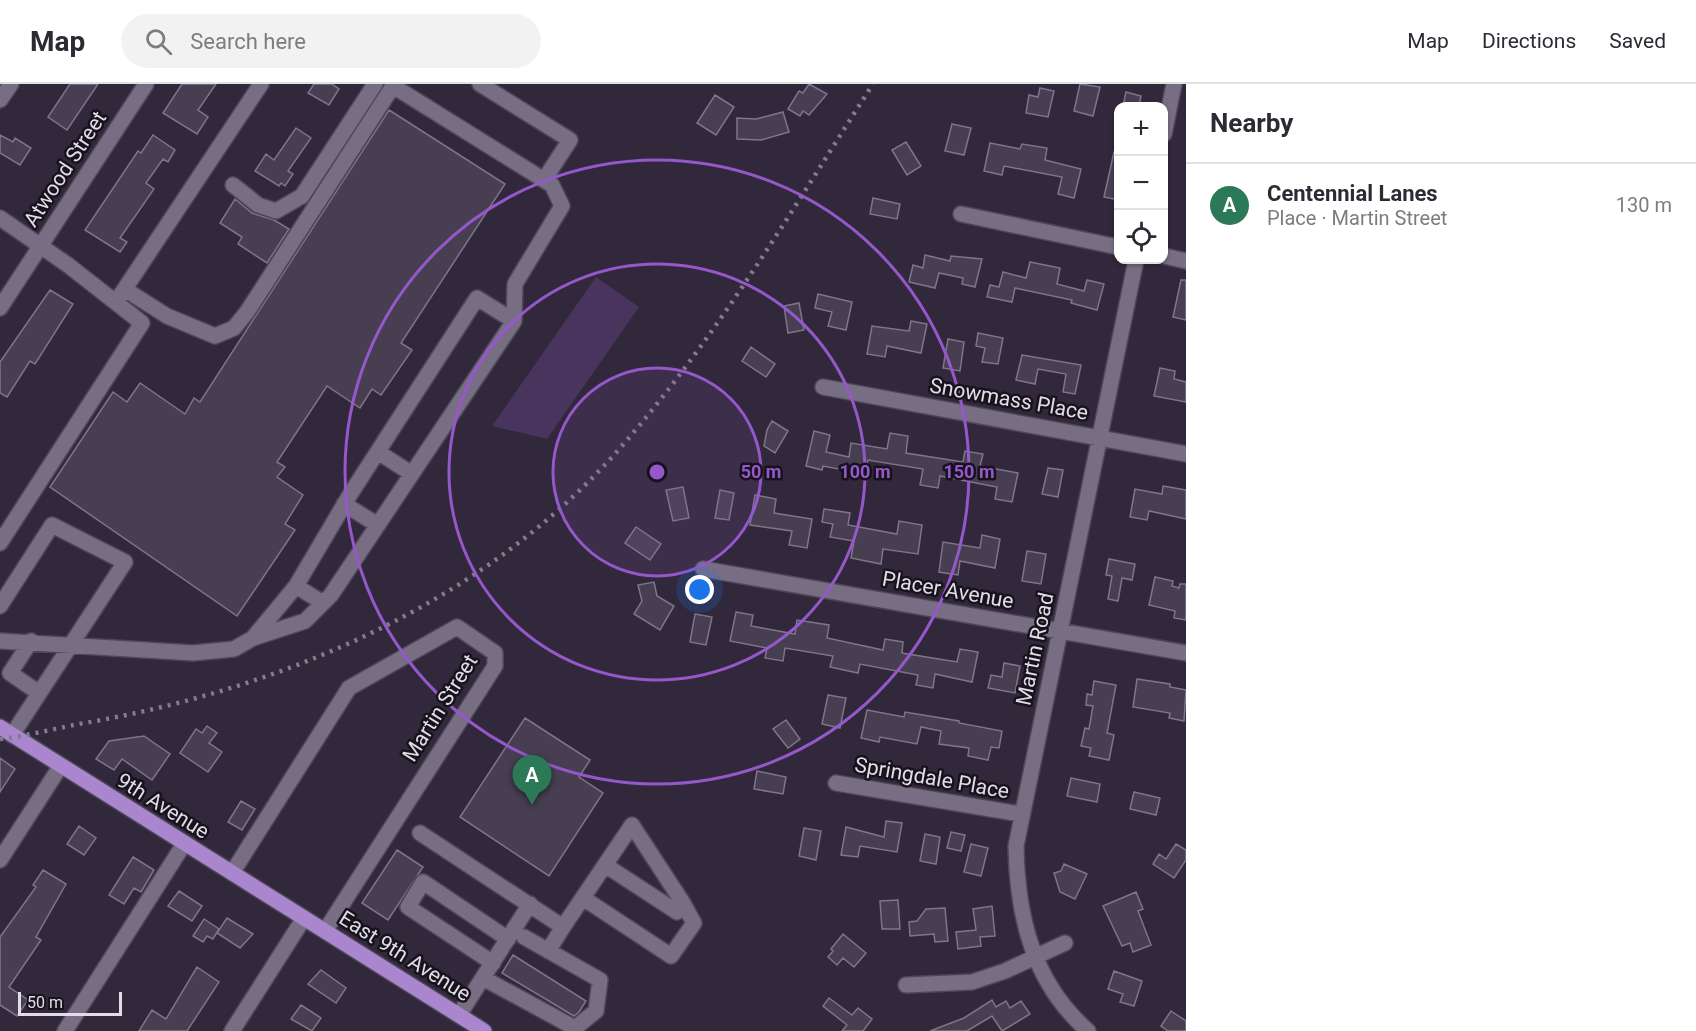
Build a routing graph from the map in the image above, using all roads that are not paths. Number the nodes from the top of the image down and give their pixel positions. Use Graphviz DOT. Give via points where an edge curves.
graph roads {
  1 [pos="10,84"];
  2 [pos="146,84"];
  3 [pos="261,84"];
  4 [pos="375,84"];
  5 [pos="480,84"];
  6 [pos="1174,84"];
  7 [pos="0,100"];
  8 [pos="1168,114"];
  9 [pos="544,180"];
  10 [pos="233,185"];
  11 [pos="962,214"];
  12 [pos="0,218"];
  13 [pos="40,246"];
  14 [pos="1114,246"];
  15 [pos="1168,257"];
  16 [pos="1186,261"];
  17 [pos="1135,264"];
  18 [pos="120,296"];
  19 [pos="0,308"];
  20 [pos="514,321"];
  21 [pos="823,387"];
  22 [pos="1099,436"];
  23 [pos="378,452"];
  24 [pos="1186,454"];
  25 [pos="412,474"];
  26 [pos="344,504"];
  27 [pos="378,525"];
  28 [pos="0,543"];
  29 [pos="703,569"];
  30 [pos="296,586"];
  31 [pos="323,603"];
  32 [pos="0,606"];
  33 [pos="1060,631"];
  34 [pos="252,638"];
  35 [pos="0,641"];
  36 [pos="31,641"];
  37 [pos="71,644"];
  38 [pos="1186,653"];
  39 [pos="39,693"];
  40 [pos="6,731"];
  41 [pos="60,767"];
  42 [pos="836,783"];
  43 [pos="1020,814"];
  44 [pos="420,833"];
  45 [pos="184,844"];
  46 [pos="0,860"];
  47 [pos="604,866"];
  48 [pos="232,873"];
  49 [pos="583,898"];
  50 [pos="683,903"];
  51 [pos="530,904"];
  52 [pos="304,918"];
  53 [pos="563,927"];
  54 [pos="325,931"];
  55 [pos="524,937"];
  56 [pos="508,939"];
  57 [pos="1065,943"];
  58 [pos="548,951"];
  59 [pos="1035,956"];
  60 [pos="493,963"];
  61 [pos="483,978"];
  62 [pos="906,985"];
  63 [pos="459,1015"];
  64 [pos="64,1031"];
  65 [pos="232,1031"];
  66 [pos="484,1031"];
  67 [pos="1088,1031"];
  1 -- 7 [label="street"];
  2 -- 13 [label="street, Atwood Street"];
  3 -- 18 [label="street"];
  4 -- 10 [label="street" via="302,196 276,211 258,205"];
  5 -- 9 [label="street" via="570,141"];
  6 -- 8 [label="street"];
  9 -- 18 [label="street" via="393,86 234,328 215,336"];
  9 -- 20 [label="street" via="552,185 562,206 515,284"];
  11 -- 14 [label="street"];
  12 -- 13 [label="street"];
  13 -- 18 [label="street"];
  13 -- 19 [label="street, Atwood Street"];
  15 -- 16 [label="street"];
  17 -- 22 [label="street, Martin Road"];
  18 -- 28 [label="street" via="142,323"];
  20 -- 23 [label="street" via="477,298"];
  20 -- 25 [label="street"];
  21 -- 22 [label="street, Snowmass Place"];
  22 -- 24 [label="street, Snowmass Place"];
  22 -- 33 [label="street, Martin Road"];
  23 -- 25 [label="street"];
  23 -- 26 [label="street"];
  25 -- 27 [label="street"];
  26 -- 27 [label="street"];
  26 -- 30 [label="street"];
  27 -- 31 [label="street"];
  29 -- 33 [label="street, Placer Avenue"];
  30 -- 31 [label="street"];
  30 -- 34 [label="street"];
  31 -- 34 [label="street" via="305,621"];
  32 -- 37 [label="street" via="52,525 125,562"];
  33 -- 38 [label="street, Placer Avenue"];
  33 -- 43 [label="street, Martin Road"];
  34 -- 37 [label="street" via="234,649 217,652"];
  35 -- 36 [label="street"];
  36 -- 37 [label="street"];
  36 -- 39 [label="street" via="10,673"];
  37 -- 39 [label="street"];
  39 -- 40 [label="street"];
  40 -- 41 [label="main road, 9th Avenue"];
  41 -- 45 [label="main road, 9th Avenue"];
  41 -- 46 [label="street"];
  42 -- 43 [label="street, Springdale Place"];
  43 -- 59 [label="street, Martin Road" via="1016,888"];
  44 -- 51 [label="street"];
  45 -- 48 [label="main road, 9th Avenue"];
  45 -- 64 [label="street"];
  47 -- 49 [label="street"];
  47 -- 50 [label="street" via="677,912"];
  47 -- 50 [label="street" via="632,825"];
  48 -- 52 [label="main road, 9th Avenue"];
  48 -- 54 [label="street, Martin Street" via="349,688 457,627 495,653 495,666"];
  49 -- 50 [label="street" via="671,956 694,923"];
  49 -- 53 [label="street"];
  51 -- 53 [label="street"];
  51 -- 56 [label="street"];
  52 -- 54 [label="main road, East 9th Avenue"];
  52 -- 65 [label="street"];
  53 -- 58 [label="street"];
  54 -- 63 [label="main road, East 9th Avenue"];
  55 -- 58 [label="street"];
  56 -- 60 [label="street"];
  56 -- 60 [label="street" via="423,882 408,907"];
  57 -- 59 [label="street"];
  58 -- 61 [label="street" via="600,980 596,1011 575,1028"];
  59 -- 62 [label="street" via="972,982"];
  59 -- 67 [label="street, Martin Road" via="1056,994"];
  60 -- 61 [label="street"];
  61 -- 63 [label="street"];
  63 -- 66 [label="main road, East 9th Avenue"];
}
